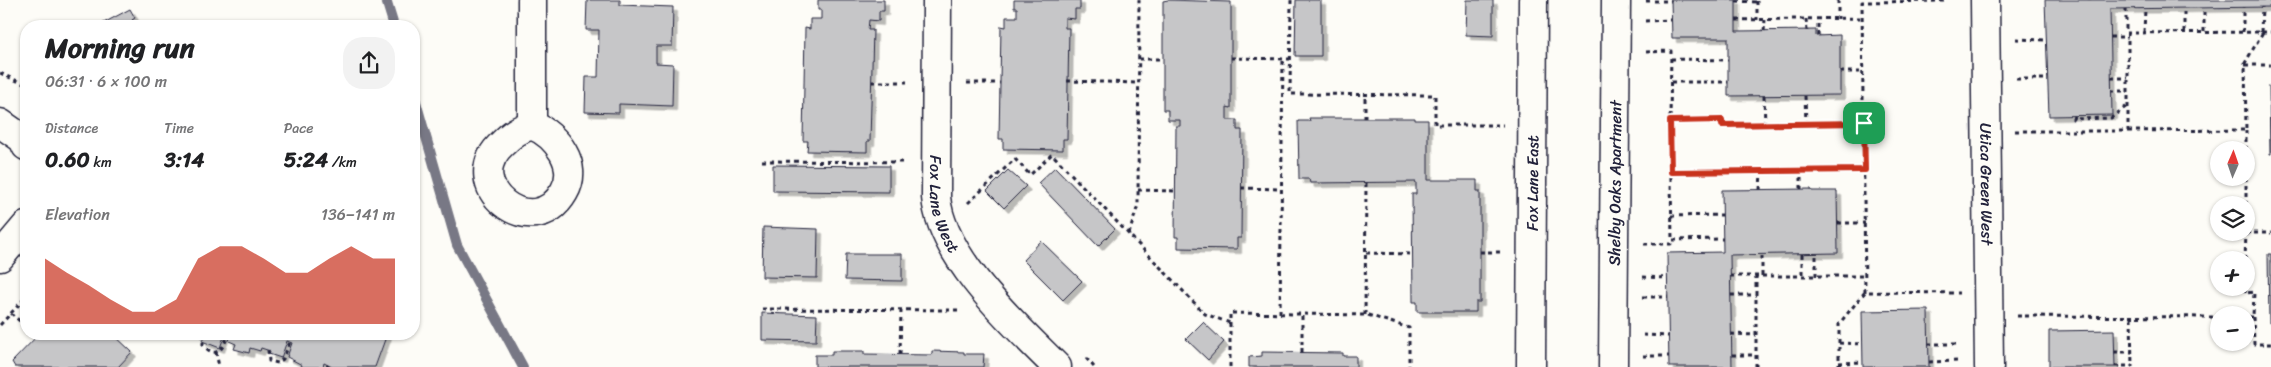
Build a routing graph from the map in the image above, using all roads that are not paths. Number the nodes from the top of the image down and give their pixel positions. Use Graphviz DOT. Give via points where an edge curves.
graph roads {
  1 [pos="532,0"];
  2 [pos="937,0"];
  3 [pos="1533,0"];
  4 [pos="1629,0"];
  5 [pos="1985,0"];
  6 [pos="0,123"];
  7 [pos="532,125"];
  8 [pos="20,137"];
  9 [pos="20,233"];
  10 [pos="0,256"];
  11 [pos="1057,367"];
  12 [pos="1531,367"];
  13 [pos="1613,367"];
  14 [pos="1989,367"];
  1 -- 7 [label="street"];
  2 -- 11 [label="street, Fox Lane West" via="937,212 943,230 965,266"];
  3 -- 12 [label="street, Fox Lane East"];
  4 -- 13 [label="street, Shelby Oaks Apartment"];
  5 -- 14 [label="street, Utica Green West"];
  6 -- 8 [label="street"];
  9 -- 10 [label="street"];
}
